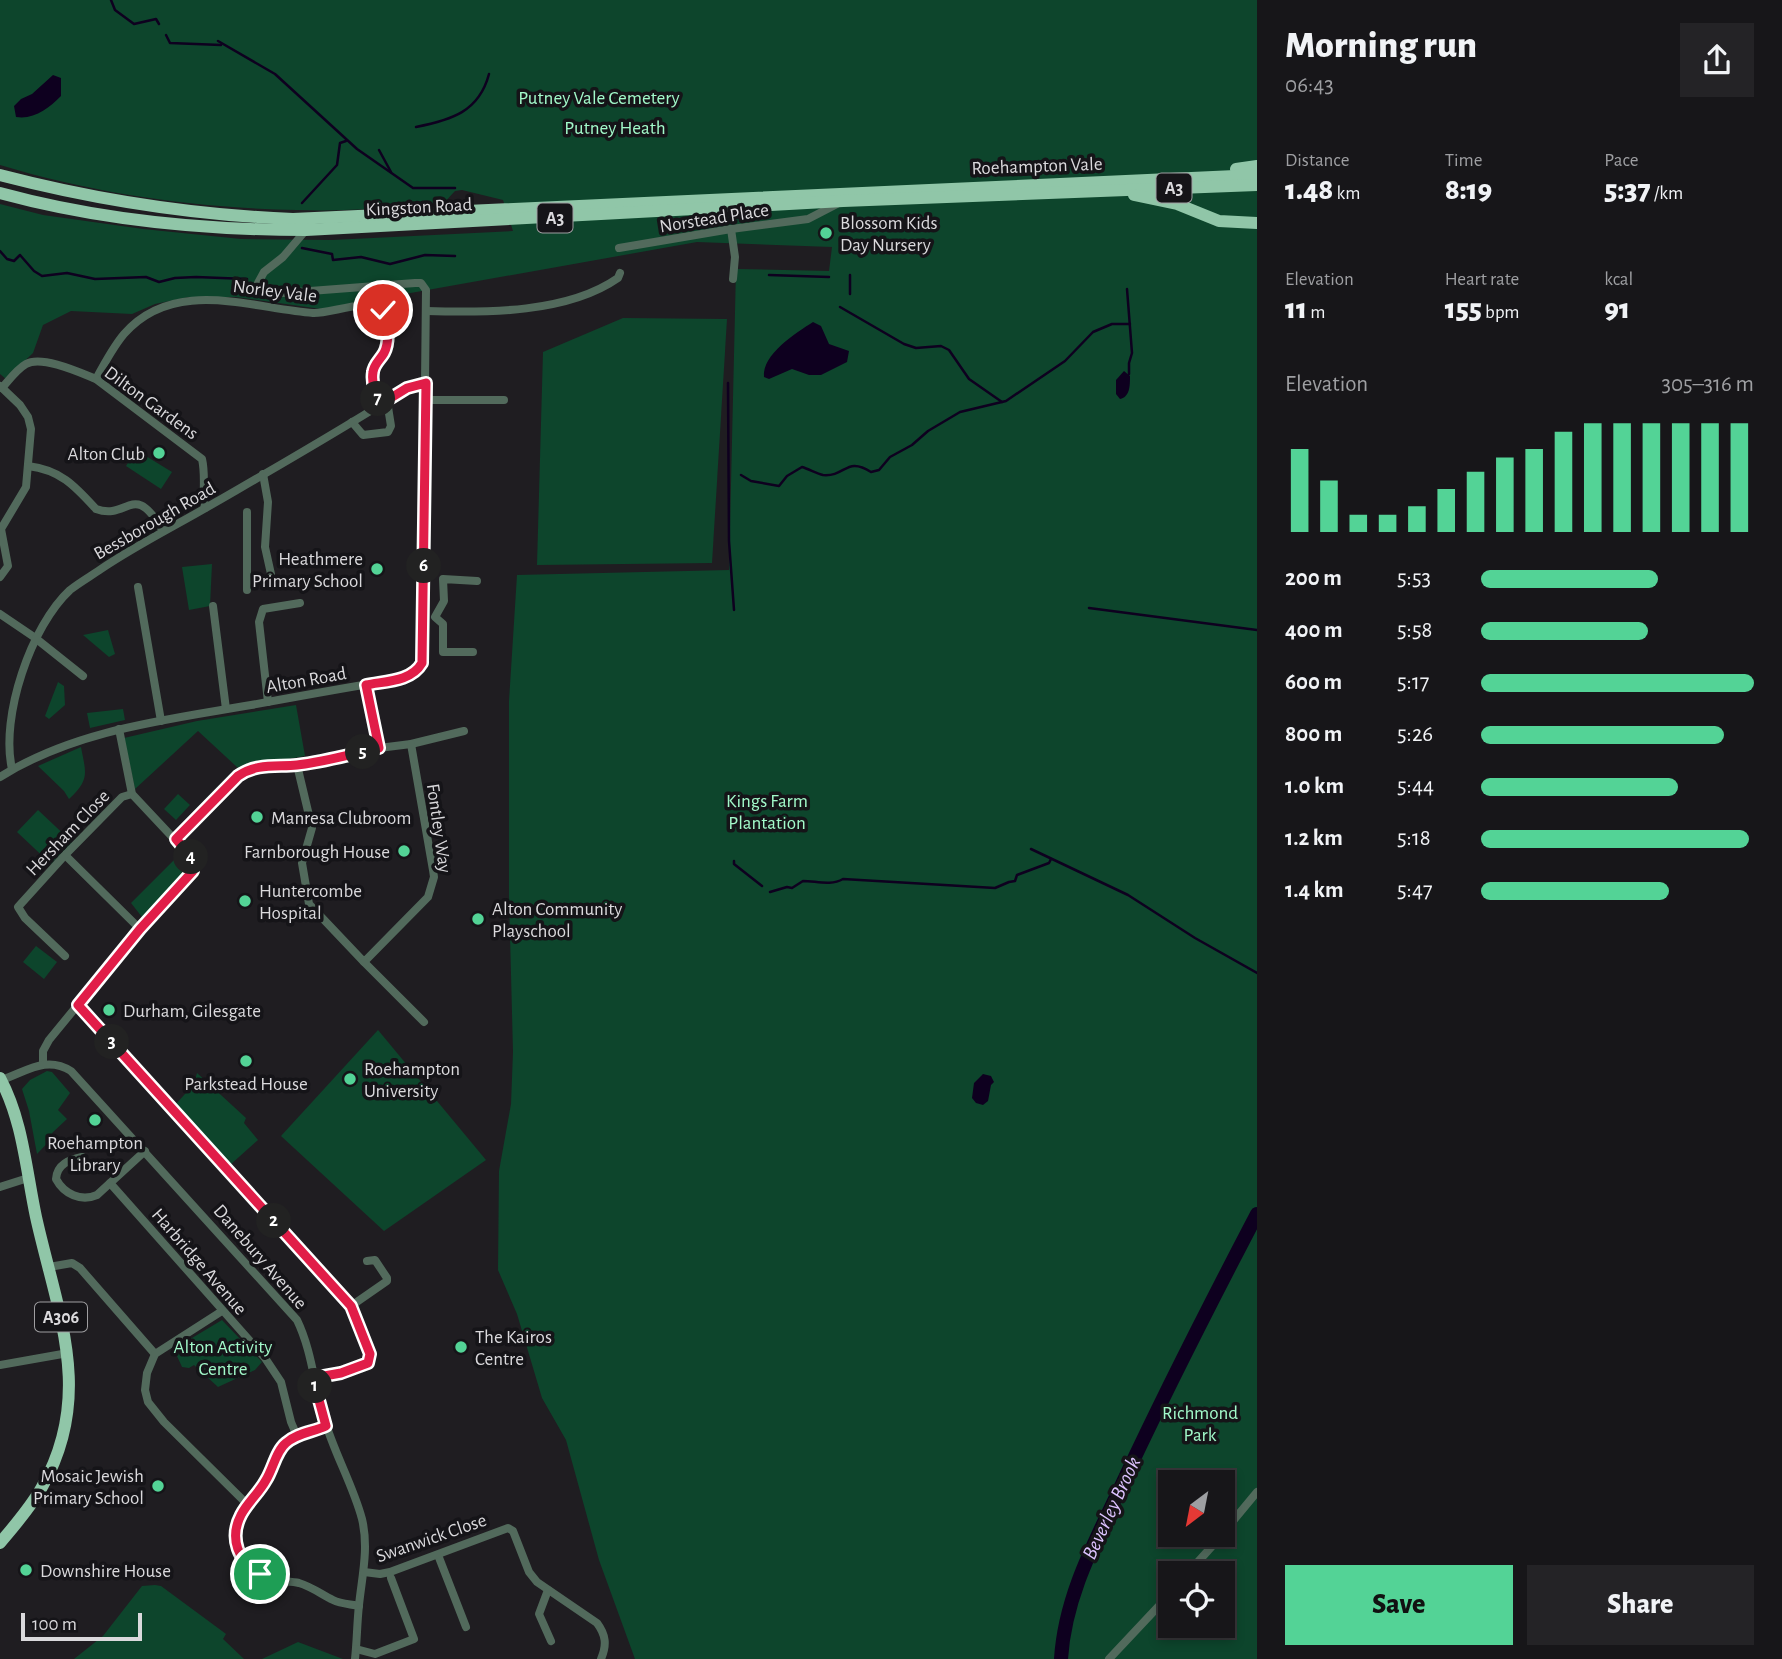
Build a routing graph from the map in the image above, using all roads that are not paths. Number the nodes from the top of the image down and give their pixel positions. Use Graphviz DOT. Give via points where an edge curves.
graph roads {
  1 [pos="1255,169"];
  2 [pos="0,175"];
  3 [pos="1188,178"];
  4 [pos="1239,181"];
  5 [pos="1257,185"];
  6 [pos="1109,191"];
  7 [pos="0,192"];
  8 [pos="818,193"];
  9 [pos="843,201"];
  10 [pos="806,203"];
  11 [pos="812,216"];
  12 [pos="1257,223"];
  13 [pos="731,229"];
  14 [pos="306,230"];
  15 [pos="619,248"];
  16 [pos="620,272"];
  17 [pos="733,279"];
  18 [pos="427,312"];
  19 [pos="96,379"];
  20 [pos="426,383"];
  21 [pos="1,387"];
  22 [pos="427,400"];
  23 [pos="504,400"];
  24 [pos="384,403"];
  25 [pos="352,422"];
  26 [pos="28,466"];
  27 [pos="263,474"];
  28 [pos="205,508"];
  29 [pos="247,512"];
  30 [pos="163,531"];
  31 [pos="265,547"];
  32 [pos="247,550"];
  33 [pos="271,574"];
  34 [pos="0,577"];
  35 [pos="477,581"];
  36 [pos="138,587"];
  37 [pos="247,590"];
  38 [pos="300,603"];
  39 [pos="213,606"];
  40 [pos="0,614"];
  41 [pos="423,617"];
  42 [pos="435,617"];
  43 [pos="34,636"];
  44 [pos="473,652"];
  45 [pos="83,676"];
  46 [pos="366,685"];
  47 [pos="268,702"];
  48 [pos="226,709"];
  49 [pos="4,715"];
  50 [pos="161,721"];
  51 [pos="119,729"];
  52 [pos="464,731"];
  53 [pos="411,744"];
  54 [pos="379,748"];
  55 [pos="297,765"];
  56 [pos="12,769"];
  57 [pos="0,777"];
  58 [pos="132,794"];
  59 [pos="176,839"];
  60 [pos="65,855"];
  61 [pos="140,929"];
  62 [pos="65,956"];
  63 [pos="364,962"];
  64 [pos="78,1005"];
  65 [pos="424,1022"];
  66 [pos="43,1063"];
  67 [pos="0,1079"];
  68 [pos="145,1152"];
  69 [pos="82,1157"];
  70 [pos="28,1178"];
  71 [pos="110,1183"];
  72 [pos="0,1187"];
  73 [pos="367,1261"];
  74 [pos="49,1268"];
  75 [pos="351,1306"];
  76 [pos="222,1311"];
  77 [pos="68,1353"];
  78 [pos="155,1354"];
  79 [pos="0,1365"];
  80 [pos="313,1378"];
  81 [pos="326,1426"];
  82 [pos="298,1436"];
  83 [pos="1257,1492"];
  84 [pos="248,1506"];
  85 [pos="1236,1517"];
  86 [pos="2,1536"];
  87 [pos="1211,1547"];
  88 [pos="438,1555"];
  89 [pos="1198,1561"];
  90 [pos="364,1572"];
  91 [pos="391,1578"];
  92 [pos="548,1590"];
  93 [pos="359,1606"];
  94 [pos="1158,1607"];
  95 [pos="466,1628"];
  96 [pos="551,1641"];
  97 [pos="356,1649"];
  98 [pos="355,1659"];
  99 [pos="601,1659"];
  100 [pos="1109,1659"];
  1 -- 3 [label="highway, A3"];
  1 -- 4 [label="highway, Roehampton Vale / A3"];
  2 -- 8 [label="highway, Kingston Road / A3" via="154,207 293,219"];
  3 -- 4 [label="highway, Roehampton Vale / A3"];
  3 -- 8 [label="highway, Roehampton Vale / A3"];
  4 -- 5 [label="highway, Roehampton Vale / A3"];
  4 -- 6 [label="highway, Roehampton Vale / A3"];
  6 -- 9 [label="highway, Roehampton Vale / A3"];
  6 -- 12 [label="highway, A3" via="1177,204 1219,221"];
  7 -- 14 [label="highway, Kingston Road / A3" via="172,224"];
  9 -- 10 [label="highway, Kingston Road / A3"];
  9 -- 11 [label="street, Norstead Place"];
  10 -- 11 [label="street"];
  10 -- 14 [label="highway, Kingston Road / A3"];
  11 -- 13 [label="street, Norstead Place"];
  13 -- 15 [label="street, Norstead Place"];
  13 -- 17 [label="street"];
  14 -- 18 [label="street, Alton Road" via="261,277 258,284 263,290 284,293 415,282 426,290"];
  16 -- 18 [label="street" via="618,278 584,297 523,308"];
  18 -- 20 [label="street, Alton Road"];
  19 -- 21 [label="street, Dilton Gardens" via="37,361 27,363"];
  19 -- 24 [label="street, Norley Vale" via="124,334 138,321 184,300 216,299 316,313 376,306 386,317 386,351 372,374 373,386"];
  19 -- 28 [label="street, Dilton Gardens" via="202,459"];
  20 -- 22 [label="street, Alton Road"];
  20 -- 24 [label="street, Bessborough Road" via="407,388"];
  21 -- 26 [label="street" via="28,417"];
  22 -- 23 [label="street"];
  22 -- 41 [label="street, Alton Road"];
  24 -- 25 [label="street, Bessborough Road"];
  24 -- 25 [label="street" via="391,426 388,432 362,435"];
  25 -- 27 [label="street, Bessborough Road"];
  26 -- 30 [label="street" via="57,473 102,512 133,503 142,505"];
  26 -- 34 [label="street" via="23,494 1,529 8,566"];
  27 -- 28 [label="street, Bessborough Road"];
  27 -- 31 [label="street" via="268,502"];
  28 -- 30 [label="street, Bessborough Road"];
  29 -- 32 [label="street"];
  30 -- 43 [label="street, Bessborough Road" via="70,590"];
  31 -- 32 [label="street"];
  31 -- 33 [label="street"];
  32 -- 37 [label="street"];
  35 -- 42 [label="street" via="443,579 444,601"];
  36 -- 50 [label="street"];
  38 -- 47 [label="street" via="263,609 259,622"];
  39 -- 48 [label="street"];
  40 -- 43 [label="street"];
  41 -- 42 [label="street"];
  41 -- 46 [label="street, Alton Road" via="423,655 418,670"];
  42 -- 44 [label="street" via="443,624 443,652"];
  43 -- 45 [label="street"];
  43 -- 49 [label="street, Bessborough Road"];
  46 -- 47 [label="street, Alton Road"];
  46 -- 54 [label="street"];
  47 -- 48 [label="street, Alton Road"];
  48 -- 50 [label="street, Alton Road"];
  49 -- 56 [label="street, Bessborough Road"];
  50 -- 51 [label="street, Alton Road"];
  51 -- 56 [label="street, Alton Road" via="83,738"];
  51 -- 58 [label="street"];
  52 -- 53 [label="street"];
  53 -- 54 [label="street"];
  53 -- 63 [label="street, Fontley Way" via="433,870 432,891"];
  54 -- 55 [label="street"];
  55 -- 59 [label="street" via="245,771"];
  55 -- 63 [label="street" via="312,828 302,863 309,904"];
  56 -- 57 [label="street, Alton Road"];
  58 -- 59 [label="street"];
  58 -- 60 [label="street, Hersham Close" via="122,797"];
  59 -- 61 [label="street" via="192,858 193,871"];
  60 -- 61 [label="street"];
  60 -- 62 [label="street, Hersham Close" via="18,907"];
  61 -- 64 [label="street"];
  63 -- 65 [label="street"];
  64 -- 66 [label="street" via="45,1046"];
  64 -- 75 [label="street"];
  66 -- 67 [label="street"];
  66 -- 68 [label="street, Danebury Avenue" via="72,1071"];
  67 -- 70 [label="highway, A306" via="17,1118"];
  68 -- 71 [label="street"];
  68 -- 80 [label="street, Danebury Avenue" via="289,1309 304,1335"];
  69 -- 71 [label="street" via="68,1160 57,1171 62,1188 89,1198"];
  70 -- 72 [label="street"];
  70 -- 74 [label="highway, A306"];
  71 -- 76 [label="street, Harbridge Avenue"];
  73 -- 75 [label="street" via="375,1261 387,1281"];
  74 -- 77 [label="highway, A306"];
  74 -- 78 [label="street" via="72,1263 80,1268"];
  75 -- 80 [label="street" via="370,1361"];
  76 -- 78 [label="street"];
  76 -- 82 [label="street, Harbridge Avenue" via="275,1372"];
  77 -- 79 [label="street"];
  77 -- 86 [label="highway, A306" via="68,1419 59,1452 41,1490"];
  78 -- 84 [label="street" via="147,1373 148,1402"];
  80 -- 81 [label="street, Danebury Avenue"];
  81 -- 82 [label="street"];
  81 -- 90 [label="street, Danebury Avenue" via="362,1520"];
  82 -- 84 [label="street" via="282,1448"];
  83 -- 85 [label="street"];
  84 -- 93 [label="street" via="235,1538 244,1564 274,1580 299,1583 335,1601"];
  87 -- 89 [label="street"];
  88 -- 90 [label="street, Swanwick Close" via="390,1572"];
  88 -- 92 [label="street, Swanwick Close" via="508,1528 529,1572"];
  88 -- 95 [label="street"];
  90 -- 93 [label="street, Danebury Avenue"];
  91 -- 97 [label="street" via="414,1639 375,1654"];
  92 -- 96 [label="street" via="539,1614"];
  92 -- 99 [label="street" via="597,1623 606,1647"];
  93 -- 97 [label="street, Danebury Avenue"];
  94 -- 100 [label="street"];
  97 -- 98 [label="street, Danebury Avenue"];
}
